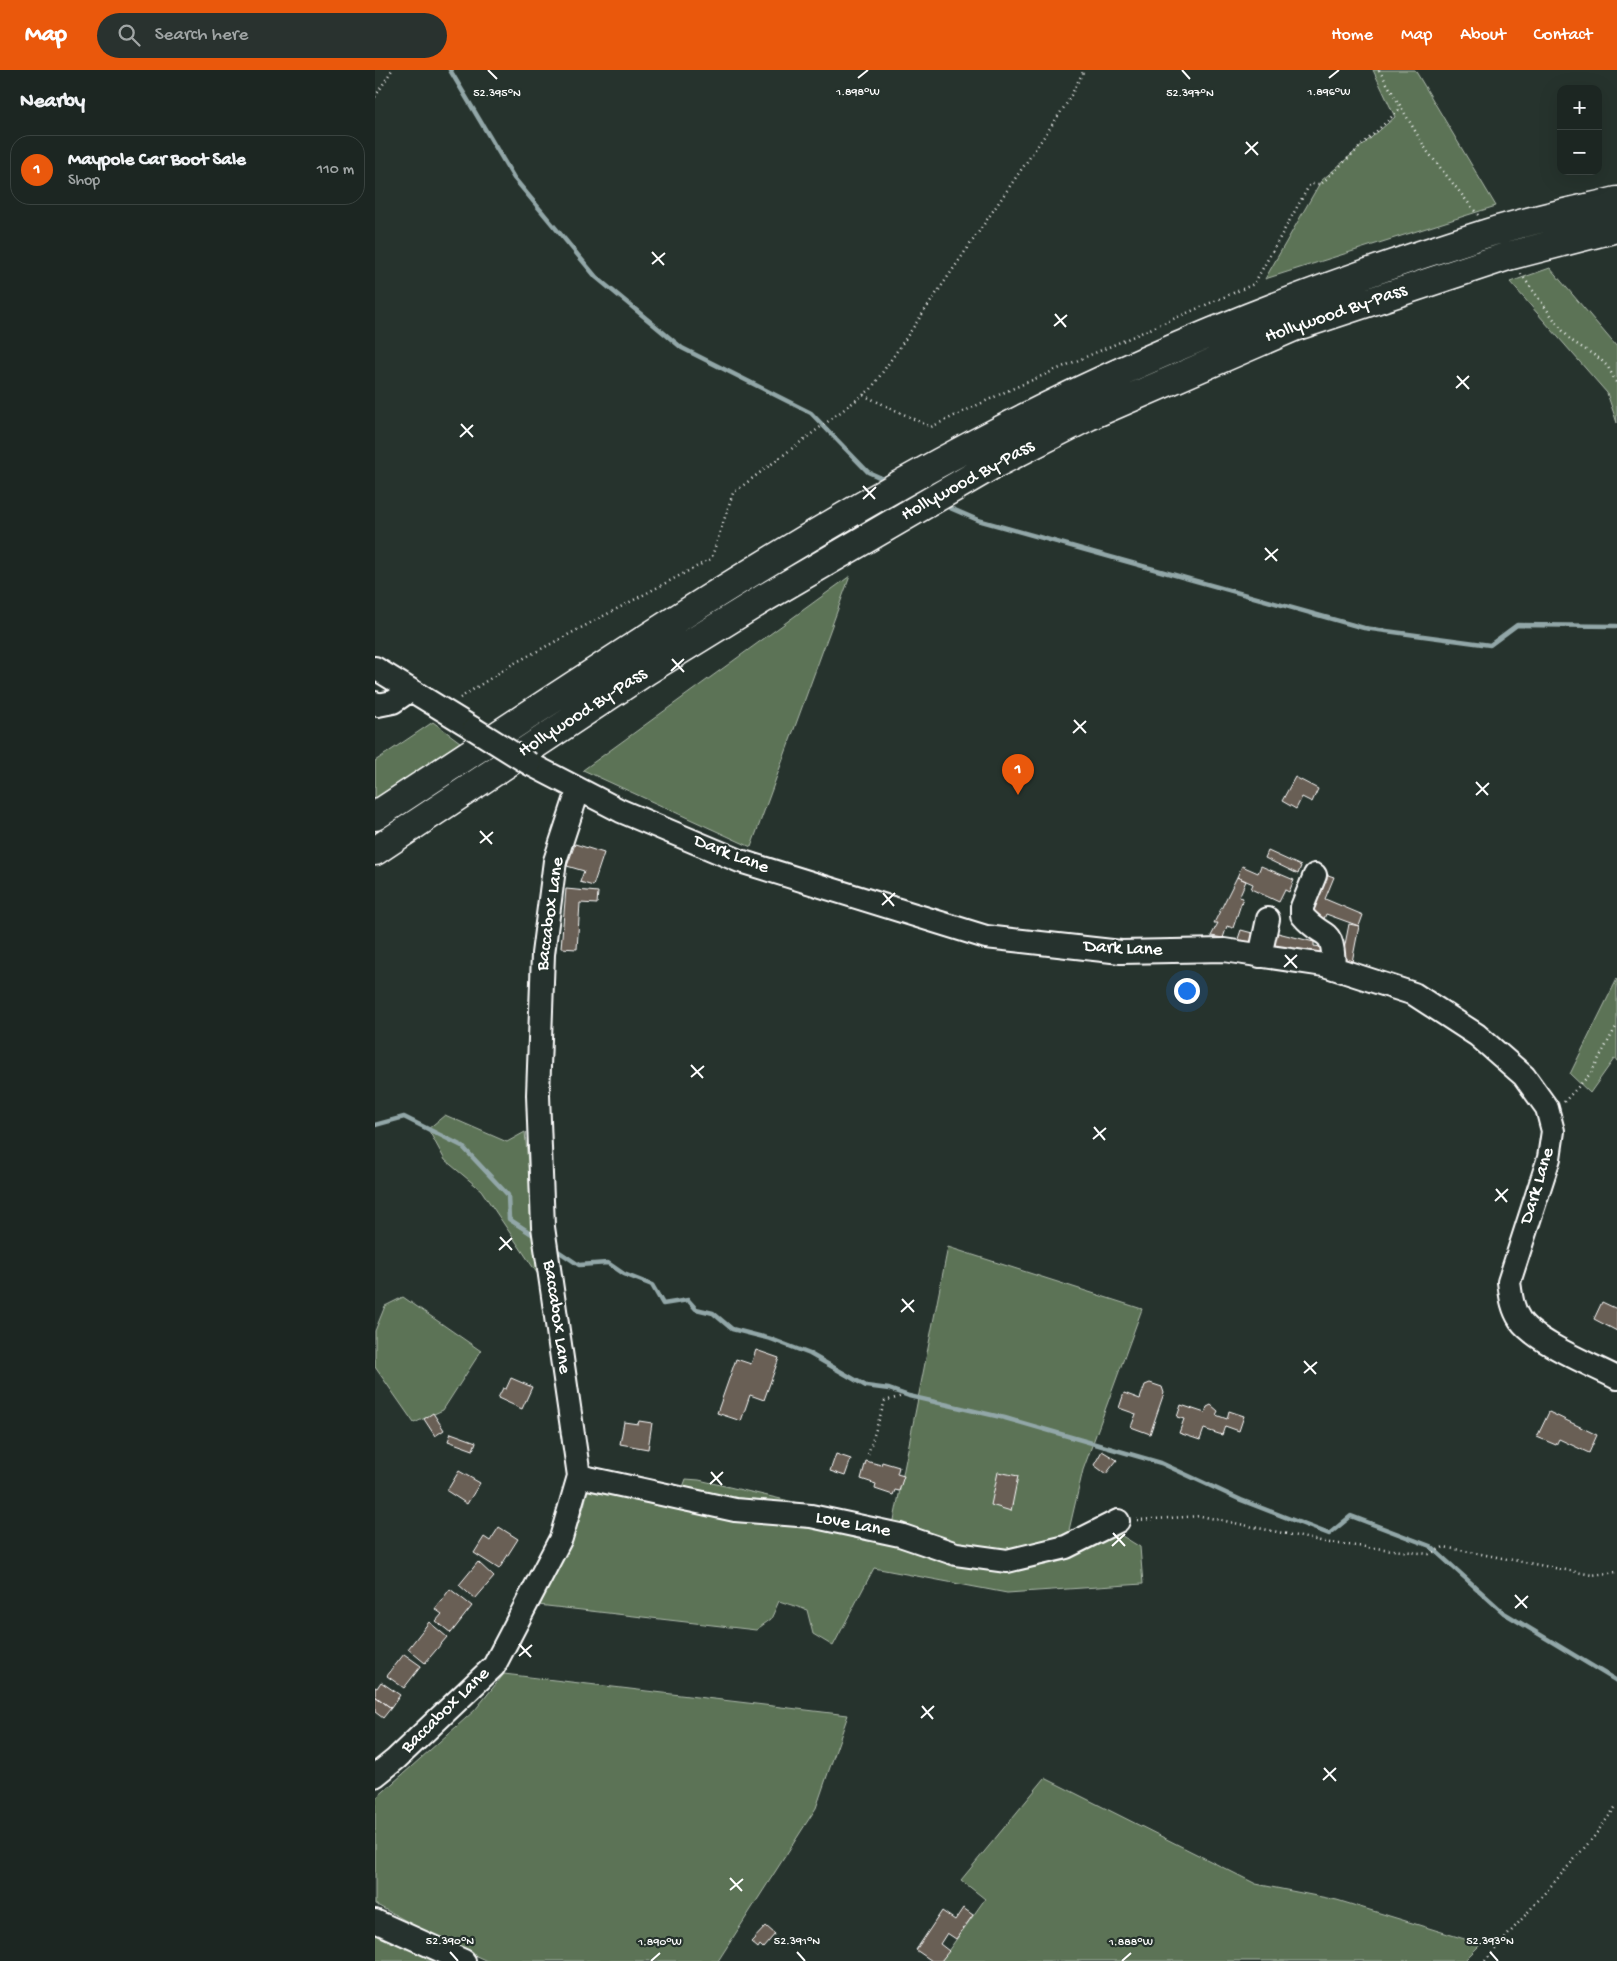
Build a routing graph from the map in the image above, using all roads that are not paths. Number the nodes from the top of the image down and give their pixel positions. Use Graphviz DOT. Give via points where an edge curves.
graph roads {
  1 [pos="1617,201"];
  2 [pos="1617,228"];
  3 [pos="375,668"];
  4 [pos="409,690"];
  5 [pos="375,703"];
  6 [pos="578,790"];
  7 [pos="375,816"];
  8 [pos="375,851"];
  9 [pos="1315,875"];
  10 [pos="1268,919"];
  11 [pos="1260,956"];
  12 [pos="1334,968"];
  13 [pos="1617,1378"];
  14 [pos="579,1476"];
  15 [pos="1118,1521"];
  16 [pos="375,1776"];
  17 [pos="375,1921"];
  18 [pos="464,1961"];
  1 -- 7 [label="highway, Hollywood By-Pass" via="1491,232 1295,298 1077,392 976,443 753,572"];
  2 -- 8 [label="highway, Hollywood By-Pass" via="1508,256 1293,327 1097,412 991,466 775,592 646,671"];
  3 -- 4 [label="street, Dark Lane"];
  4 -- 5 [label="street" via="393,702"];
  4 -- 6 [label="street, Dark Lane, bridge"];
  6 -- 11 [label="street, Dark Lane" via="739,861 986,937 1121,952 1224,950"];
  6 -- 14 [label="street, Baccabox Lane" via="555,861 543,954 538,1095 543,1226"];
  9 -- 12 [label="street" via="1301,915 1331,940"];
  10 -- 11 [label="street"];
  11 -- 12 [label="street, Dark Lane"];
  12 -- 13 [label="street, Dark Lane" via="1414,994 1477,1035 1524,1076 1547,1108 1553,1131 1549,1158 1509,1282 1512,1304 1521,1321 1540,1337"];
  14 -- 15 [label="street, Love Lane" via="735,1510 811,1516 900,1535 956,1554 1007,1561 1067,1547"];
  14 -- 16 [label="street, Baccabox Lane" via="561,1538 494,1666"];
  17 -- 18 [label="street"];
}
